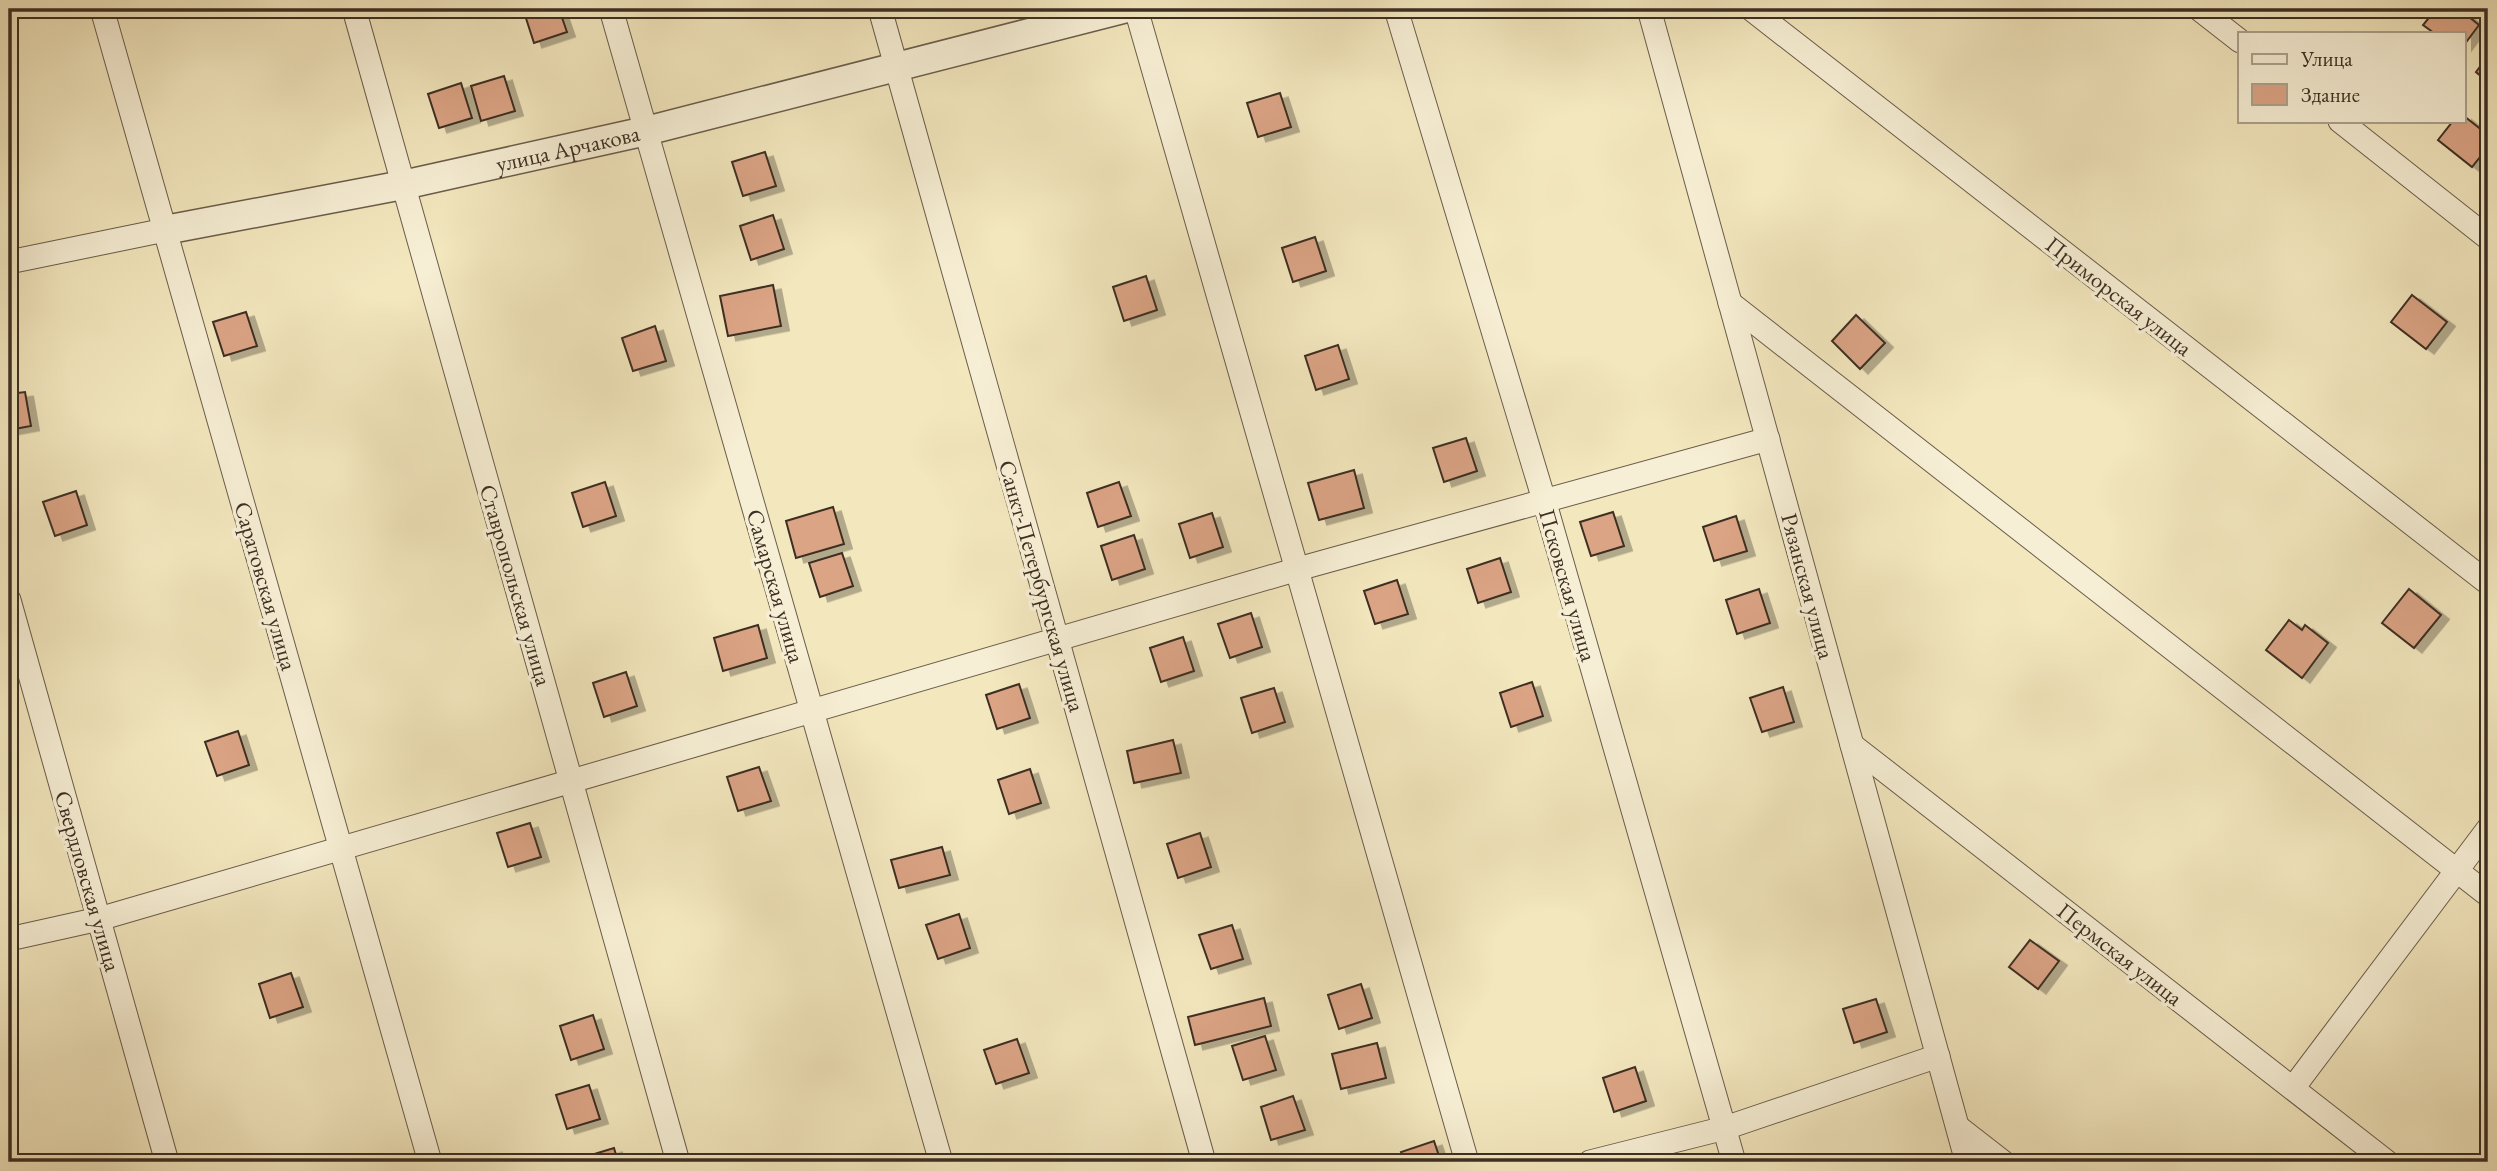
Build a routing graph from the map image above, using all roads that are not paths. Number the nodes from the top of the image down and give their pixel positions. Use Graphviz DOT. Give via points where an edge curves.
graph roads {
  1 [pos="102,9"];
  2 [pos="354,9"];
  3 [pos="611,9"];
  4 [pos="880,9"];
  5 [pos="1123,9"];
  6 [pos="1136,9"];
  7 [pos="1396,9"];
  8 [pos="1649,9"];
  9 [pos="1751,9"];
  10 [pos="2199,9"];
  11 [pos="2238,39"];
  12 [pos="896,65"];
  13 [pos="2341,122"];
  14 [pos="646,131"];
  15 [pos="403,185"];
  16 [pos="165,230"];
  17 [pos="2488,238"];
  18 [pos="9,262"];
  19 [pos="1730,303"];
  20 [pos="1768,439"];
  21 [pos="1544,500"];
  22 [pos="1298,569"];
  23 [pos="2488,583"];
  24 [pos="9,600"];
  25 [pos="1057,640"];
  26 [pos="812,710"];
  27 [pos="1852,745"];
  28 [pos="571,780"];
  29 [pos="2488,829"];
  30 [pos="340,848"];
  31 [pos="2457,870"];
  32 [pos="2488,894"];
  33 [pos="99,919"];
  34 [pos="9,939"];
  35 [pos="1938,1056"];
  36 [pos="2292,1088"];
  37 [pos="1958,1127"];
  38 [pos="1725,1128"];
  39 [pos="167,1162"];
  40 [pos="430,1162"];
  41 [pos="678,1162"];
  42 [pos="941,1162"];
  43 [pos="1204,1162"];
  44 [pos="1467,1162"];
  45 [pos="1590,1162"];
  46 [pos="1734,1162"];
  47 [pos="1967,1162"];
  48 [pos="2003,1162"];
  49 [pos="2387,1162"];
  1 -- 16 [label="street, Саратовская улица"];
  2 -- 15 [label="street, Ставропольская улица"];
  3 -- 14 [label="street, Самарская улица"];
  4 -- 12 [label="street, Санкт-Петербургская улица"];
  5 -- 12 [label="street, улица Арчакова"];
  6 -- 22 [label="street"];
  7 -- 21 [label="street, Псковская улица"];
  8 -- 19 [label="street, Рязанская улица"];
  9 -- 23 [label="street, Приморская улица"];
  10 -- 11 [label="street"];
  12 -- 14 [label="street, улица Арчакова"];
  12 -- 25 [label="street, Санкт-Петербургская улица"];
  13 -- 17 [label="street"];
  14 -- 15 [label="street, улица Арчакова"];
  14 -- 26 [label="street, Самарская улица"];
  15 -- 16 [label="street, улица Арчакова"];
  15 -- 28 [label="street, Ставропольская улица"];
  16 -- 18 [label="street, улица Арчакова"];
  16 -- 30 [label="street, Саратовская улица"];
  19 -- 20 [label="street, Рязанская улица"];
  19 -- 31 [label="street"];
  20 -- 21 [label="street"];
  20 -- 27 [label="street, Рязанская улица"];
  21 -- 22 [label="street"];
  21 -- 38 [label="street, Псковская улица"];
  22 -- 25 [label="street"];
  22 -- 44 [label="street"];
  24 -- 33 [label="street, Свердловская улица"];
  25 -- 26 [label="street"];
  25 -- 43 [label="street, Санкт-Петербургская улица"];
  26 -- 28 [label="street"];
  26 -- 42 [label="street, Самарская улица"];
  27 -- 35 [label="street, Рязанская улица"];
  27 -- 36 [label="street, Пермская улица"];
  28 -- 30 [label="street"];
  28 -- 41 [label="street, Ставропольская улица"];
  29 -- 31 [label="street"];
  30 -- 33 [label="street"];
  30 -- 40 [label="street, Саратовская улица"];
  31 -- 32 [label="street"];
  31 -- 36 [label="street"];
  33 -- 34 [label="street"];
  33 -- 39 [label="street, Свердловская улица"];
  35 -- 37 [label="street, Рязанская улица"];
  35 -- 38 [label="street"];
  36 -- 49 [label="street, Пермская улица"];
  37 -- 47 [label="street, Рязанская улица"];
  37 -- 48 [label="street"];
  38 -- 45 [label="street"];
  38 -- 46 [label="street, Псковская улица"];
}
